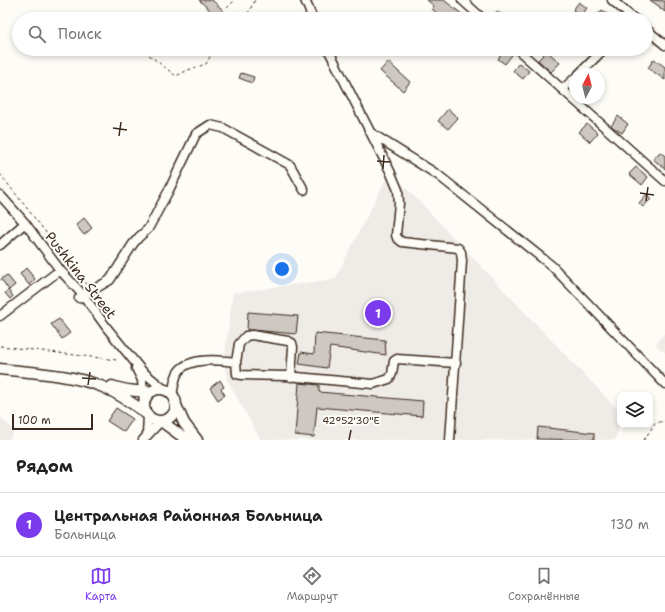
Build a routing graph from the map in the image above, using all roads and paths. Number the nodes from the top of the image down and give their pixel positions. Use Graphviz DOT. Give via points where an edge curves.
graph roads {
  1 [pos="236,0"];
  2 [pos="254,0"];
  3 [pos="305,0"];
  4 [pos="462,0"];
  5 [pos="612,0"];
  6 [pos="227,8"];
  7 [pos="248,12"];
  8 [pos="310,12"];
  9 [pos="475,12"];
  10 [pos="626,12"];
  11 [pos="653,35"];
  12 [pos="665,45"];
  13 [pos="150,56"];
  14 [pos="210,56"];
  15 [pos="332,56"];
  16 [pos="526,56"];
  17 [pos="597,56"];
  18 [pos="585,68"];
  19 [pos="569,84"];
  20 [pos="563,89"];
  21 [pos="371,133"];
  22 [pos="0,174"];
  23 [pos="665,181"];
  24 [pos="304,190"];
  25 [pos="0,195"];
  26 [pos="0,202"];
  27 [pos="23,225"];
  28 [pos="0,246"];
  29 [pos="58,272"];
  30 [pos="92,291"];
  31 [pos="81,296"];
  32 [pos="0,316"];
  33 [pos="0,346"];
  34 [pos="117,360"];
  35 [pos="236,362"];
  36 [pos="456,363"];
  37 [pos="0,365"];
  38 [pos="0,369"];
  39 [pos="142,374"];
  40 [pos="291,376"];
  41 [pos="665,384"];
  42 [pos="130,391"];
  43 [pos="148,391"];
  44 [pos="171,396"];
  45 [pos="148,415"];
  46 [pos="160,421"];
  47 [pos="665,421"];
  48 [pos="145,437"];
  49 [pos="187,440"];
  50 [pos="197,440"];
  51 [pos="450,440"];
  52 [pos="644,440"];
  1 -- 6 [label="path"];
  2 -- 7 [label="path"];
  3 -- 8 [label="street"];
  4 -- 9 [label="street"];
  5 -- 10 [label="street"];
  11 -- 12 [label="street"];
  13 -- 14 [label="path" via="176,76 206,64"];
  15 -- 21 [label="street"];
  16 -- 20 [label="street"];
  17 -- 18 [label="street"];
  19 -- 20 [label="street"];
  20 -- 23 [label="street"];
  21 -- 36 [label="street" via="398,190 397,238 402,242 458,248 461,252"];
  21 -- 41 [label="street" via="438,175 552,266"];
  22 -- 30 [label="path"];
  24 -- 30 [label="street" via="290,165 223,128 210,125 196,134 148,229 139,237 114,276"];
  25 -- 27 [label="street, Pushkina Street"];
  26 -- 27 [label="street"];
  27 -- 28 [label="street"];
  27 -- 29 [label="street, Pushkina Street"];
  29 -- 31 [label="street, Pushkina Street"];
  29 -- 32 [label="street"];
  30 -- 31 [label="street"];
  31 -- 39 [label="street, Pushkina Street"];
  33 -- 34 [label="path"];
  35 -- 40 [label="street" via="237,374"];
  35 -- 40 [label="street" via="239,344 246,336 288,341 293,347"];
  35 -- 44 [label="street" via="189,363 179,371"];
  36 -- 40 [label="street" via="397,359 388,379 373,384"];
  36 -- 51 [label="street"];
  37 -- 42 [label="main road" via="72,373"];
  38 -- 45 [label="main road" via="84,381 111,390"];
  39 -- 42 [label="street" via="140,386"];
  39 -- 43 [label="street"];
  39 -- 44 [label="street, Pushkina Street"];
  42 -- 43 [label="main road"];
  43 -- 44 [label="main road" via="161,389"];
  43 -- 45 [label="main road" via="144,404"];
  44 -- 46 [label="main road" via="172,414"];
  44 -- 50 [label="main road" via="184,422"];
  45 -- 46 [label="main road"];
  45 -- 48 [label="street"];
  46 -- 48 [label="street"];
  46 -- 49 [label="main road"];
  47 -- 52 [label="path" via="655,423"];
}
